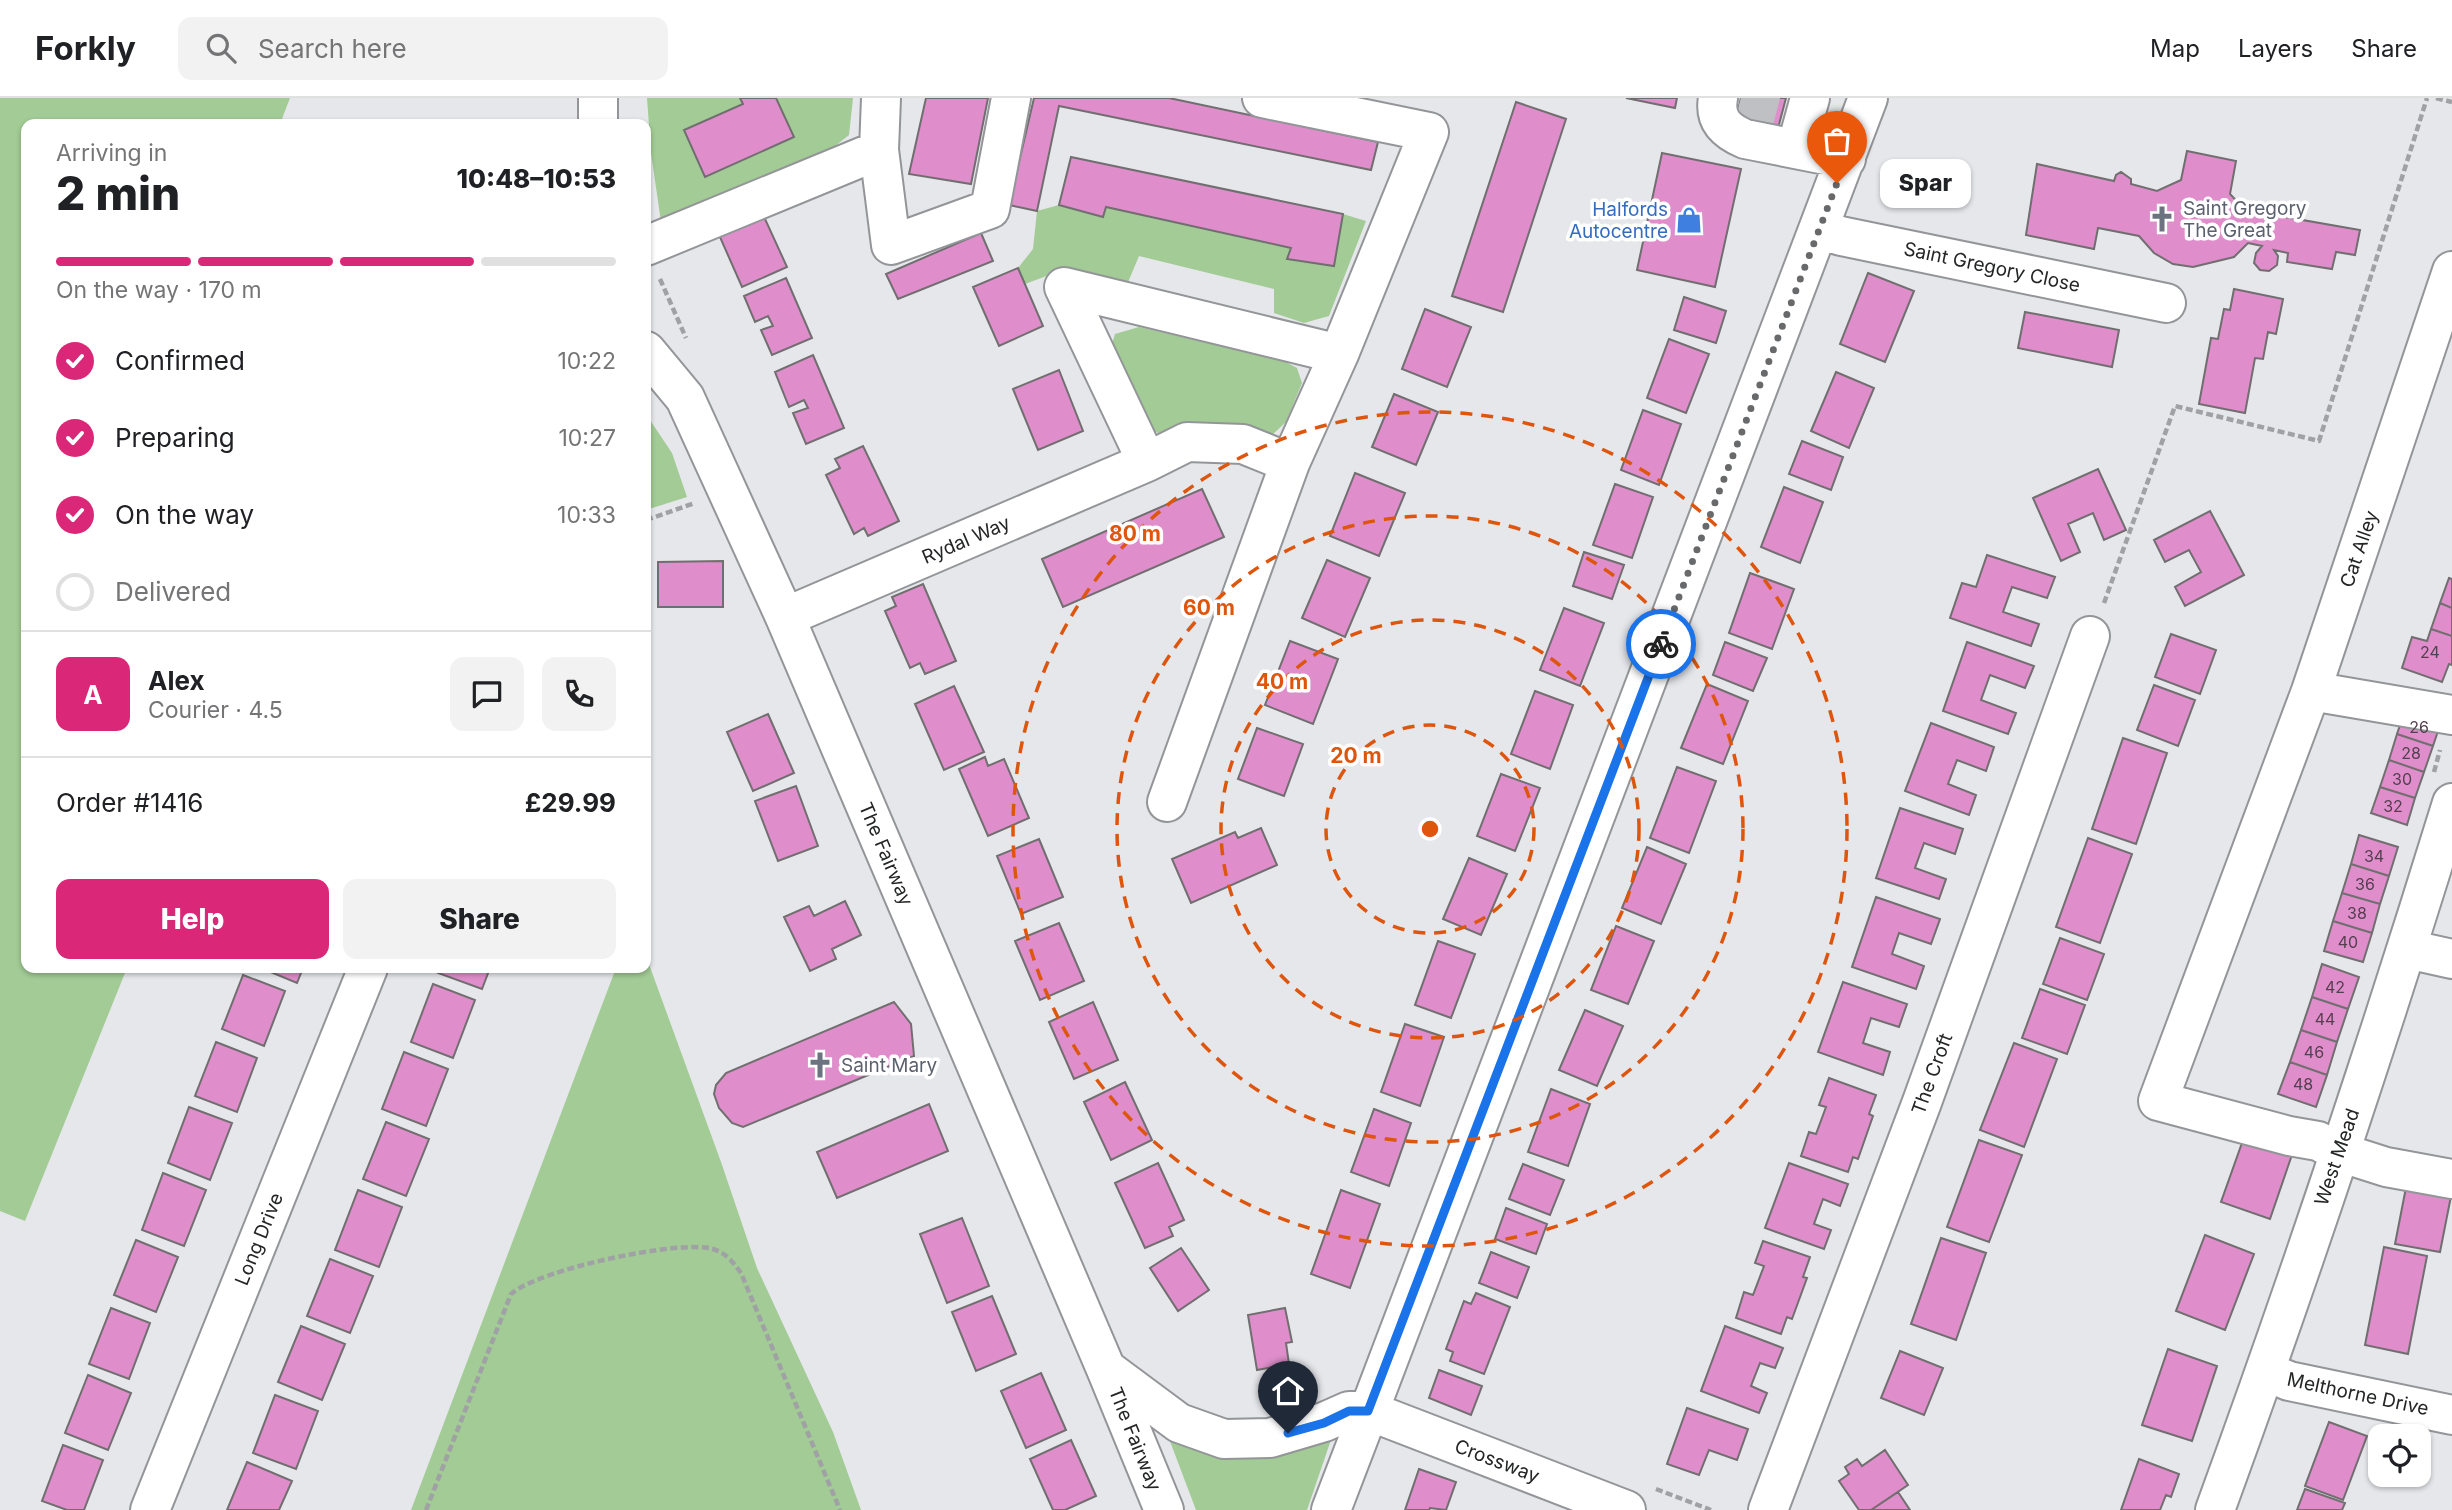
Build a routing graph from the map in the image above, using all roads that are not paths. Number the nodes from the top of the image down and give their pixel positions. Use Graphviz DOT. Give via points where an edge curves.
graph roads {
  1 [pos="598,98"];
  2 [pos="881,98"];
  3 [pos="1011,98"];
  4 [pos="1262,98"];
  5 [pos="1868,98"];
  6 [pos="1725,101"];
  7 [pos="598,119"];
  8 [pos="1798,121"];
  9 [pos="879,150"];
  10 [pos="1846,159"];
  11 [pos="1819,229"];
  12 [pos="651,243"];
  13 [pos="2452,271"];
  14 [pos="2166,303"];
  15 [pos="1339,354"];
  16 [pos="651,357"];
  17 [pos="1147,462"];
  18 [pos="1290,463"];
  19 [pos="785,617"];
  20 [pos="2090,636"];
  21 [pos="2311,691"];
  22 [pos="2452,715"];
  23 [pos="1167,802"];
  24 [pos="2452,803"];
  25 [pos="2407,949"];
  26 [pos="2452,958"];
  27 [pos="366,973"];
  28 [pos="2339,1152"];
  29 [pos="2452,1179"];
  30 [pos="1106,1368"];
  31 [pos="2265,1371"];
  32 [pos="1368,1411"];
  33 [pos="2452,1415"];
  34 [pos="150,1510"];
  35 [pos="1164,1510"];
  36 [pos="1331,1510"];
  37 [pos="1626,1510"];
  38 [pos="1768,1510"];
  39 [pos="2215,1510"];
  1 -- 7 [label="street"];
  2 -- 9 [label="street"];
  3 -- 9 [label="street" via="989,209 891,245"];
  4 -- 15 [label="street" via="1429,132"];
  5 -- 10 [label="street"];
  6 -- 8 [label="street" via="1716,107 1720,120 1730,133 1745,139"];
  8 -- 10 [label="street"];
  9 -- 12 [label="street"];
  10 -- 11 [label="street"];
  11 -- 14 [label="street, Saint Gregory Close"];
  11 -- 32 [label="street"];
  13 -- 21 [label="street, Cat Alley"];
  15 -- 17 [label="street" via="1064,287"];
  15 -- 18 [label="street"];
  16 -- 19 [label="street, The Fairway" via="685,398"];
  17 -- 18 [label="street, Rydal Way" via="1187,442 1244,444"];
  17 -- 19 [label="street, Rydal Way"];
  18 -- 23 [label="street"];
  19 -- 30 [label="street, The Fairway"];
  20 -- 38 [label="street, The Croft"];
  21 -- 22 [label="street"];
  21 -- 28 [label="street, Cat Alley" via="2158,1101 2318,1141"];
  24 -- 25 [label="street, West Mead"];
  25 -- 26 [label="street"];
  25 -- 28 [label="street, West Mead"];
  27 -- 34 [label="street, Long Drive"];
  28 -- 29 [label="street" via="2386,1167"];
  28 -- 31 [label="street, West Mead"];
  30 -- 32 [label="street, The Fairway" via="1180,1423 1224,1439 1270,1438 1349,1411"];
  30 -- 35 [label="street, The Fairway"];
  31 -- 33 [label="street, Melthorne Drive" via="2289,1381"];
  31 -- 39 [label="street, West Mead"];
  32 -- 36 [label="street"];
  32 -- 37 [label="street, Crossway"];
}
